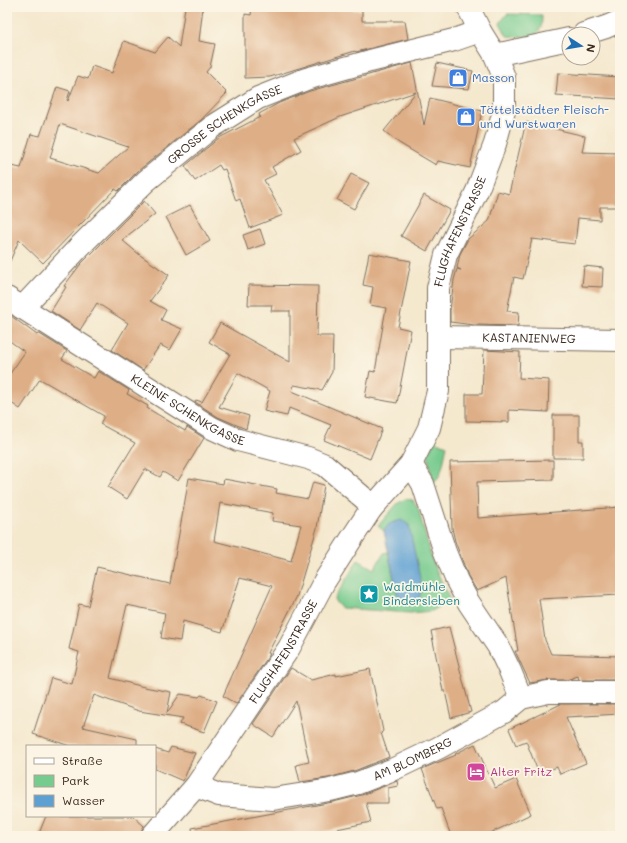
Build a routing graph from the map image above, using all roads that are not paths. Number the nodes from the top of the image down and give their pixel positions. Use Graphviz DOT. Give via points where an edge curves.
graph roads {
  1 [pos="468,7"];
  2 [pos="620,21"];
  3 [pos="601,29"];
  4 [pos="480,31"];
  5 [pos="561,41"];
  6 [pos="495,55"];
  7 [pos="15,303"];
  8 [pos="438,336"];
  9 [pos="620,340"];
  10 [pos="410,464"];
  11 [pos="371,509"];
  12 [pos="620,692"];
  13 [pos="521,698"];
  14 [pos="196,786"];
  15 [pos="152,836"];
  1 -- 4 [label="street, FLUGHAFENSTRASSE"];
  2 -- 3 [label="street"];
  4 -- 6 [label="street, FLUGHAFENSTRASSE"];
  4 -- 7 [label="street, GROSSE SCHENKGASSE" via="306,79 258,98 212,127 146,180 82,244"];
  5 -- 6 [label="street"];
  6 -- 8 [label="street, FLUGHAFENSTRASSE" via="504,77 504,111 495,144 477,191 446,255 438,288"];
  7 -- 11 [label="street, KLEINE SCHENKGASSE" via="212,428 238,440 308,458 325,465 366,500"];
  8 -- 9 [label="street, KASTANIENWEG"];
  8 -- 10 [label="street, FLUGHAFENSTRASSE" via="438,391 429,428"];
  10 -- 11 [label="street, FLUGHAFENSTRASSE"];
  10 -- 13 [label="street" via="423,484 457,582 498,646"];
  11 -- 14 [label="street, FLUGHAFENSTRASSE" via="324,582 289,648"];
  12 -- 13 [label="street, AM BLOMBERG" via="548,692"];
  13 -- 14 [label="street, AM BLOMBERG" via="504,712 432,751 394,769 330,790 273,799 219,795"];
  14 -- 15 [label="street, FLUGHAFENSTRASSE"];
}
